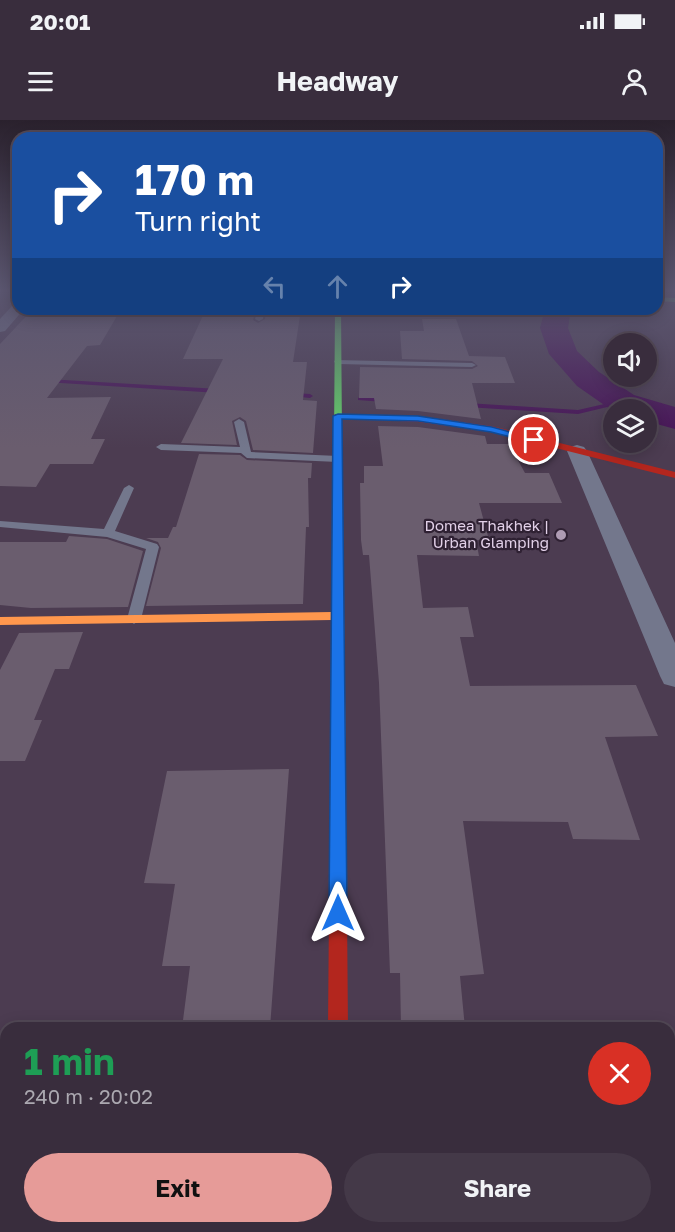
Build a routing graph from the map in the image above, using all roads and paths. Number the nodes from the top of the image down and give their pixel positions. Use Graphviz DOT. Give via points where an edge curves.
graph roads {
  1 [pos="338,344"];
  2 [pos="338,362"];
  3 [pos="472,364"];
  4 [pos="338,416"];
  5 [pos="239,422"];
  6 [pos="161,447"];
  7 [pos="245,450"];
  8 [pos="577,451"];
  9 [pos="338,459"];
  10 [pos="675,475"];
  11 [pos="129,488"];
  12 [pos="0,524"];
  13 [pos="108,532"];
  14 [pos="337,616"];
  15 [pos="134,619"];
  16 [pos="0,621"];
  17 [pos="675,676"];
  18 [pos="338,1022"];
  1 -- 2 [label="street"];
  2 -- 3 [label="lane"];
  2 -- 4 [label="street"];
  4 -- 8 [label="street" via="418,419 492,429"];
  4 -- 9 [label="street"];
  5 -- 7 [label="lane"];
  6 -- 7 [label="lane"];
  7 -- 9 [label="lane" via="251,457"];
  8 -- 10 [label="street"];
  8 -- 17 [label="street"];
  9 -- 14 [label="street"];
  11 -- 13 [label="lane"];
  12 -- 13 [label="lane"];
  13 -- 15 [label="lane" via="153,547"];
  14 -- 15 [label="street"];
  14 -- 18 [label="street"];
  15 -- 16 [label="street"];
}
